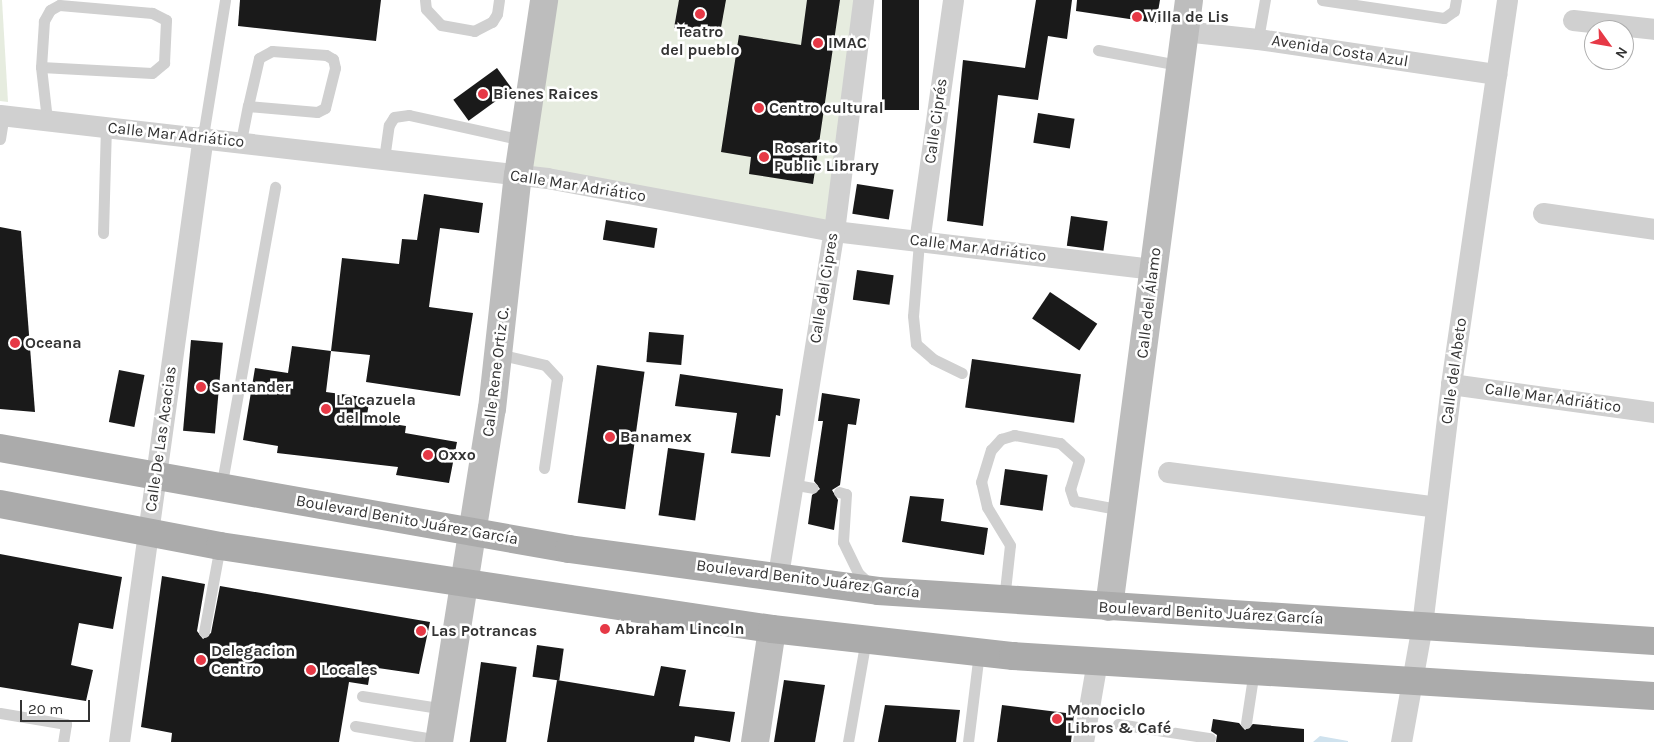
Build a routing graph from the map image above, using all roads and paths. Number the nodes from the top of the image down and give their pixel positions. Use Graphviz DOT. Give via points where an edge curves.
graph roads {
  1 [pos="224,0"];
  2 [pos="425,0"];
  3 [pos="499,0"];
  4 [pos="544,0"];
  5 [pos="863,0"];
  6 [pos="953,0"];
  7 [pos="1189,0"];
  8 [pos="1266,0"];
  9 [pos="1322,0"];
  10 [pos="1456,0"];
  11 [pos="1507,0"];
  12 [pos="1573,20"];
  13 [pos="1654,29"];
  14 [pos="1184,31"];
  15 [pos="1258,39"];
  16 [pos="1098,50"];
  17 [pos="1178,65"];
  18 [pos="41,67"];
  19 [pos="1496,74"];
  20 [pos="248,106"];
  21 [pos="2,115"];
  22 [pos="47,120"];
  23 [pos="106,128"];
  24 [pos="203,136"];
  25 [pos="0,139"];
  26 [pos="523,140"];
  27 [pos="241,141"];
  28 [pos="384,159"];
  29 [pos="518,175"];
  30 [pos="275,187"];
  31 [pos="1543,213"];
  32 [pos="1654,229"];
  33 [pos="834,231"];
  34 [pos="103,233"];
  35 [pos="919,242"];
  36 [pos="1154,269"];
  37 [pos="498,354"];
  38 [pos="962,373"];
  39 [pos="1452,384"];
  40 [pos="1654,412"];
  41 [pos="0,448"];
  42 [pos="544,468"];
  43 [pos="1168,472"];
  44 [pos="157,476"];
  45 [pos="791,484"];
  46 [pos="222,488"];
  47 [pos="813,488"];
  48 [pos="839,492"];
  49 [pos="0,504"];
  50 [pos="1436,507"];
  51 [pos="1122,510"];
  52 [pos="472,532"];
  53 [pos="147,533"];
  54 [pos="220,546"];
  55 [pos="778,576"];
  56 [pos="465,583"];
  57 [pos="878,591"];
  58 [pos="1004,600"];
  59 [pos="1109,607"];
  60 [pos="1422,625"];
  61 [pos="772,630"];
  62 [pos="204,632"];
  63 [pos="866,639"];
  64 [pos="1654,642"];
  65 [pos="979,650"];
  66 [pos="1097,661"];
  67 [pos="1254,670"];
  68 [pos="1410,680"];
  69 [pos="362,696"];
  70 [pos="1654,696"];
  71 [pos="445,709"];
  72 [pos="0,713"];
  73 [pos="1246,723"];
  74 [pos="1118,724"];
  75 [pos="355,726"];
  76 [pos="1210,738"];
  77 [pos="439,741"];
  78 [pos="63,742"];
  79 [pos="119,742"];
  80 [pos="755,742"];
  81 [pos="848,742"];
  82 [pos="968,742"];
  83 [pos="1083,742"];
  84 [pos="1401,742"];
  1 -- 24 [label="lane"];
  2 -- 3 [label="lane" via="426,9 441,26 474,30 492,22 498,14"];
  4 -- 26 [label="street, Calle Rene Ortiz C."];
  5 -- 33 [label="street, Calle del Cipres"];
  6 -- 35 [label="street, Calle Ciprés"];
  7 -- 14 [label="street, Calle del Álamo"];
  8 -- 15 [label="lane"];
  9 -- 10 [label="lane" via="1444,18 1454,12"];
  11 -- 19 [label="street, Calle del Abeto"];
  12 -- 13 [label="street"];
  14 -- 15 [label="street, Avenida Costa Azul"];
  14 -- 17 [label="street, Calle del Álamo"];
  15 -- 19 [label="street, Avenida Costa Azul"];
  16 -- 17 [label="lane"];
  17 -- 36 [label="street, Calle del Álamo"];
  18 -- 18 [label="lane" via="152,73 164,63 166,20 152,13 59,5 50,10 44,21"];
  18 -- 22 [label="lane"];
  19 -- 39 [label="street, Calle del Abeto"];
  20 -- 20 [label="lane" via="259,58 272,51 326,55 333,59 335,68 325,108 317,112"];
  20 -- 27 [label="lane"];
  21 -- 22 [label="street, Calle Mar Adriático"];
  21 -- 25 [label="lane"];
  22 -- 23 [label="street, Calle Mar Adriático"];
  23 -- 24 [label="street, Calle Mar Adriático"];
  23 -- 34 [label="lane"];
  24 -- 27 [label="street, Calle Mar Adriático"];
  24 -- 44 [label="street, Calle De Las Acacias"];
  26 -- 28 [label="lane" via="408,115 394,117 389,125"];
  26 -- 29 [label="street, Calle Rene Ortiz C."];
  27 -- 28 [label="street, Calle Mar Adriático"];
  28 -- 29 [label="street, Calle Mar Adriático"];
  29 -- 33 [label="street, Calle Mar Adriático"];
  29 -- 37 [label="street, Calle Rene Ortiz C."];
  30 -- 46 [label="lane"];
  31 -- 32 [label="street"];
  33 -- 35 [label="street, Calle Mar Adriático"];
  33 -- 45 [label="street, Calle del Cipres"];
  35 -- 36 [label="street, Calle Mar Adriático"];
  35 -- 38 [label="lane" via="913,316 916,344 933,360"];
  36 -- 51 [label="street, Calle del Álamo"];
  37 -- 42 [label="lane" via="545,365 557,378"];
  37 -- 52 [label="street, Calle Rene Ortiz C."];
  39 -- 40 [label="street, Calle Mar Adriático"];
  39 -- 50 [label="street, Calle del Abeto"];
  41 -- 44 [label="main road, Boulevard Benito Juárez García"];
  43 -- 50 [label="street"];
  44 -- 46 [label="main road, Boulevard Benito Juárez García"];
  44 -- 53 [label="street, Calle De Las Acacias"];
  45 -- 47 [label="lane"];
  45 -- 55 [label="street, Calle del Cipres"];
  46 -- 52 [label="main road, Boulevard Benito Juárez García"];
  48 -- 57 [label="lane" via="846,494 844,542 858,573"];
  49 -- 53 [label="main road"];
  50 -- 60 [label="street, Calle del Abeto"];
  51 -- 58 [label="lane" via="1074,501 1070,489 1079,460 1060,443 1014,435 1001,440 991,450 981,482 987,507 1010,545"];
  51 -- 59 [label="street, Calle del Álamo"];
  52 -- 55 [label="main road, Boulevard Benito Juárez García" via="569,549"];
  52 -- 56 [label="street, Calle Rene Ortiz C."];
  53 -- 54 [label="main road"];
  53 -- 79 [label="street, Calle De Las Acacias"];
  54 -- 56 [label="main road"];
  54 -- 62 [label="lane"];
  55 -- 57 [label="main road, Boulevard Benito Juárez García"];
  56 -- 61 [label="main road"];
  56 -- 71 [label="street, Calle Rene Ortiz C."];
  57 -- 58 [label="main road, Boulevard Benito Juárez García"];
  58 -- 59 [label="main road, Boulevard Benito Juárez García"];
  59 -- 60 [label="main road, Boulevard Benito Juárez García"];
  60 -- 64 [label="main road, Boulevard Benito Juárez García"];
  60 -- 68 [label="street, Calle del Abeto"];
  61 -- 63 [label="main road"];
  61 -- 80 [label="street"];
  63 -- 65 [label="main road"];
  63 -- 81 [label="lane"];
  65 -- 66 [label="main road"];
  65 -- 82 [label="lane"];
  66 -- 67 [label="main road"];
  66 -- 83 [label="street"];
  67 -- 68 [label="main road"];
  67 -- 73 [label="lane"];
  68 -- 70 [label="main road"];
  68 -- 84 [label="street, Calle del Abeto"];
  69 -- 71 [label="lane"];
  71 -- 77 [label="street, Calle Rene Ortiz C."];
  72 -- 78 [label="lane" via="66,724"];
  74 -- 76 [label="lane"];
  75 -- 77 [label="lane"];
}
